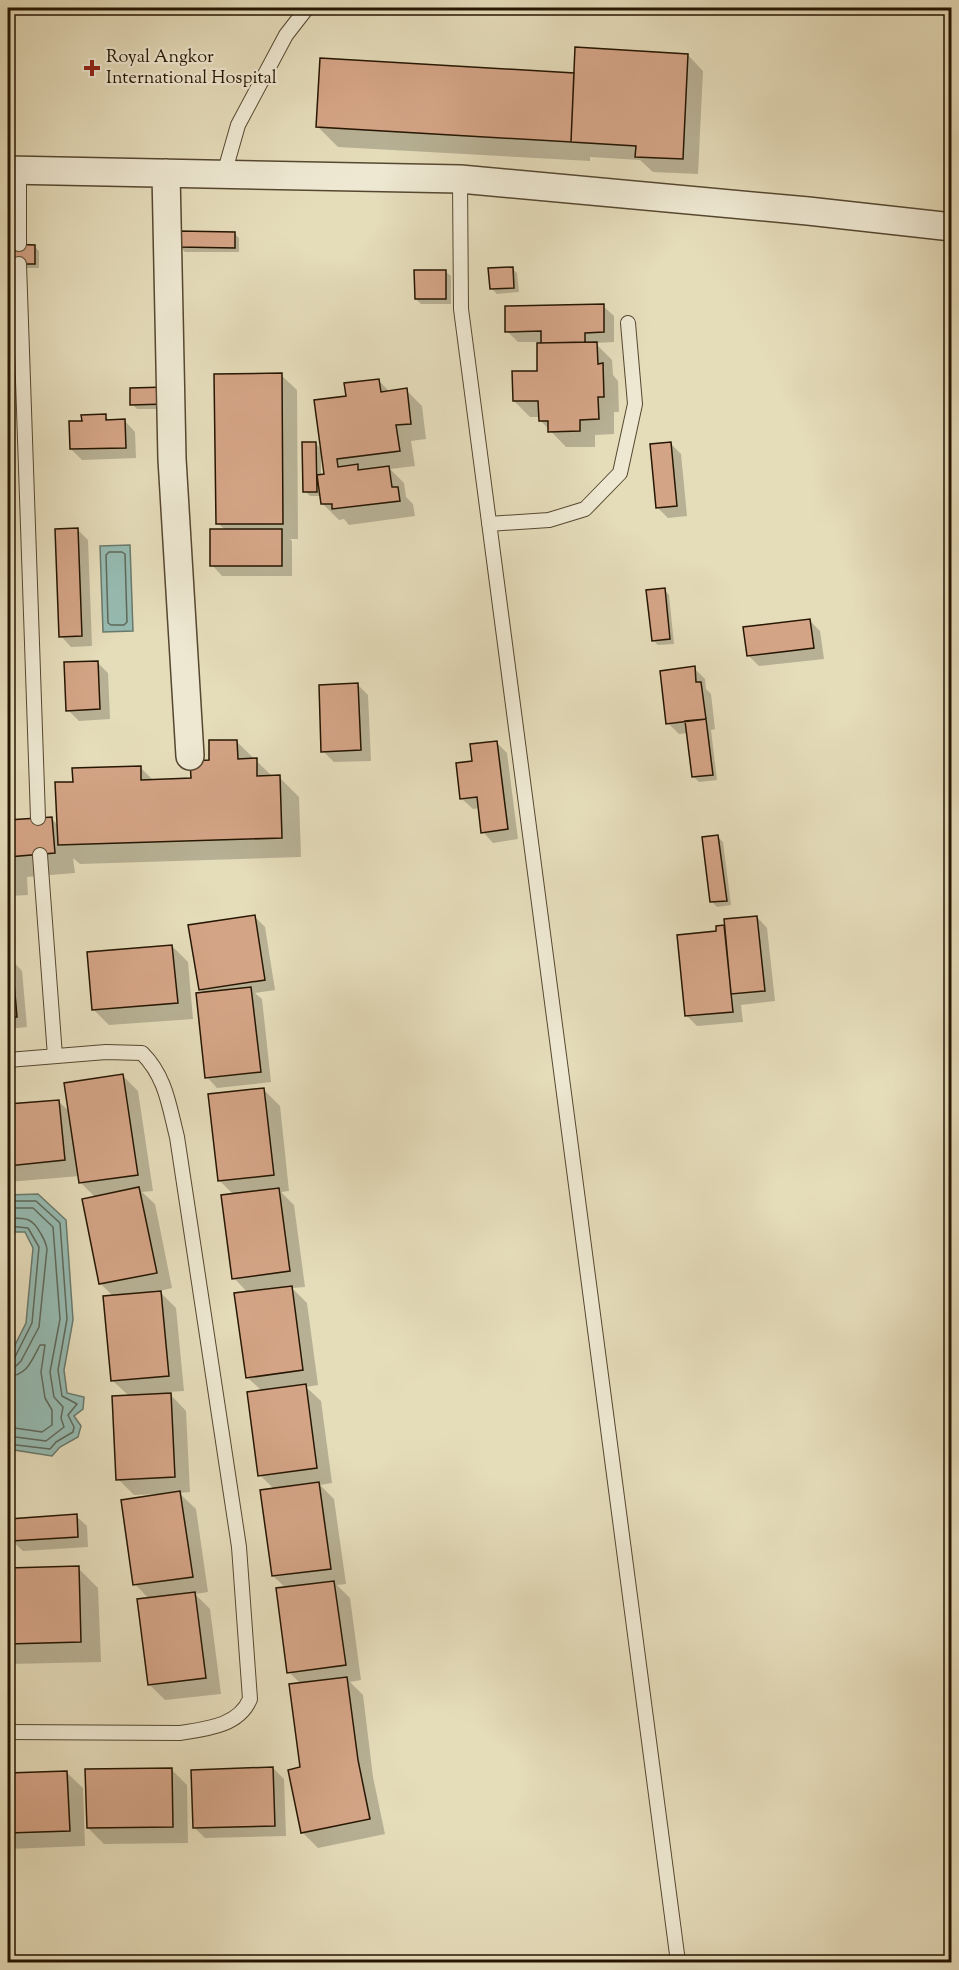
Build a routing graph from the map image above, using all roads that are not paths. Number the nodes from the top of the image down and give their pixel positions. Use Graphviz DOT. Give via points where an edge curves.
graph roads {
  1 [pos="307,8"];
  2 [pos="13,170"];
  3 [pos="166,173"];
  4 [pos="224,174"];
  5 [pos="460,179"];
  6 [pos="951,227"];
  7 [pos="19,244"];
  8 [pos="19,264"];
  9 [pos="628,323"];
  10 [pos="489,524"];
  11 [pos="190,756"];
  12 [pos="38,818"];
  13 [pos="40,855"];
  14 [pos="55,1056"];
  15 [pos="8,1059"];
  16 [pos="8,1732"];
  17 [pos="678,1962"];
  1 -- 4 [label="lane" via="286,35 238,125"];
  2 -- 3 [label="street"];
  2 -- 7 [label="lane"];
  3 -- 4 [label="street"];
  3 -- 11 [label="street" via="172,459"];
  4 -- 5 [label="street"];
  5 -- 6 [label="street"];
  5 -- 10 [label="lane" via="461,309"];
  8 -- 12 [label="lane"];
  9 -- 10 [label="lane" via="635,404 620,472 585,509 549,520"];
  10 -- 17 [label="lane"];
  13 -- 14 [label="lane"];
  14 -- 15 [label="lane"];
  14 -- 16 [label="lane" via="142,1053 155,1066 164,1086 177,1137 237,1535 250,1699 246,1710 236,1718 180,1733"];
}
